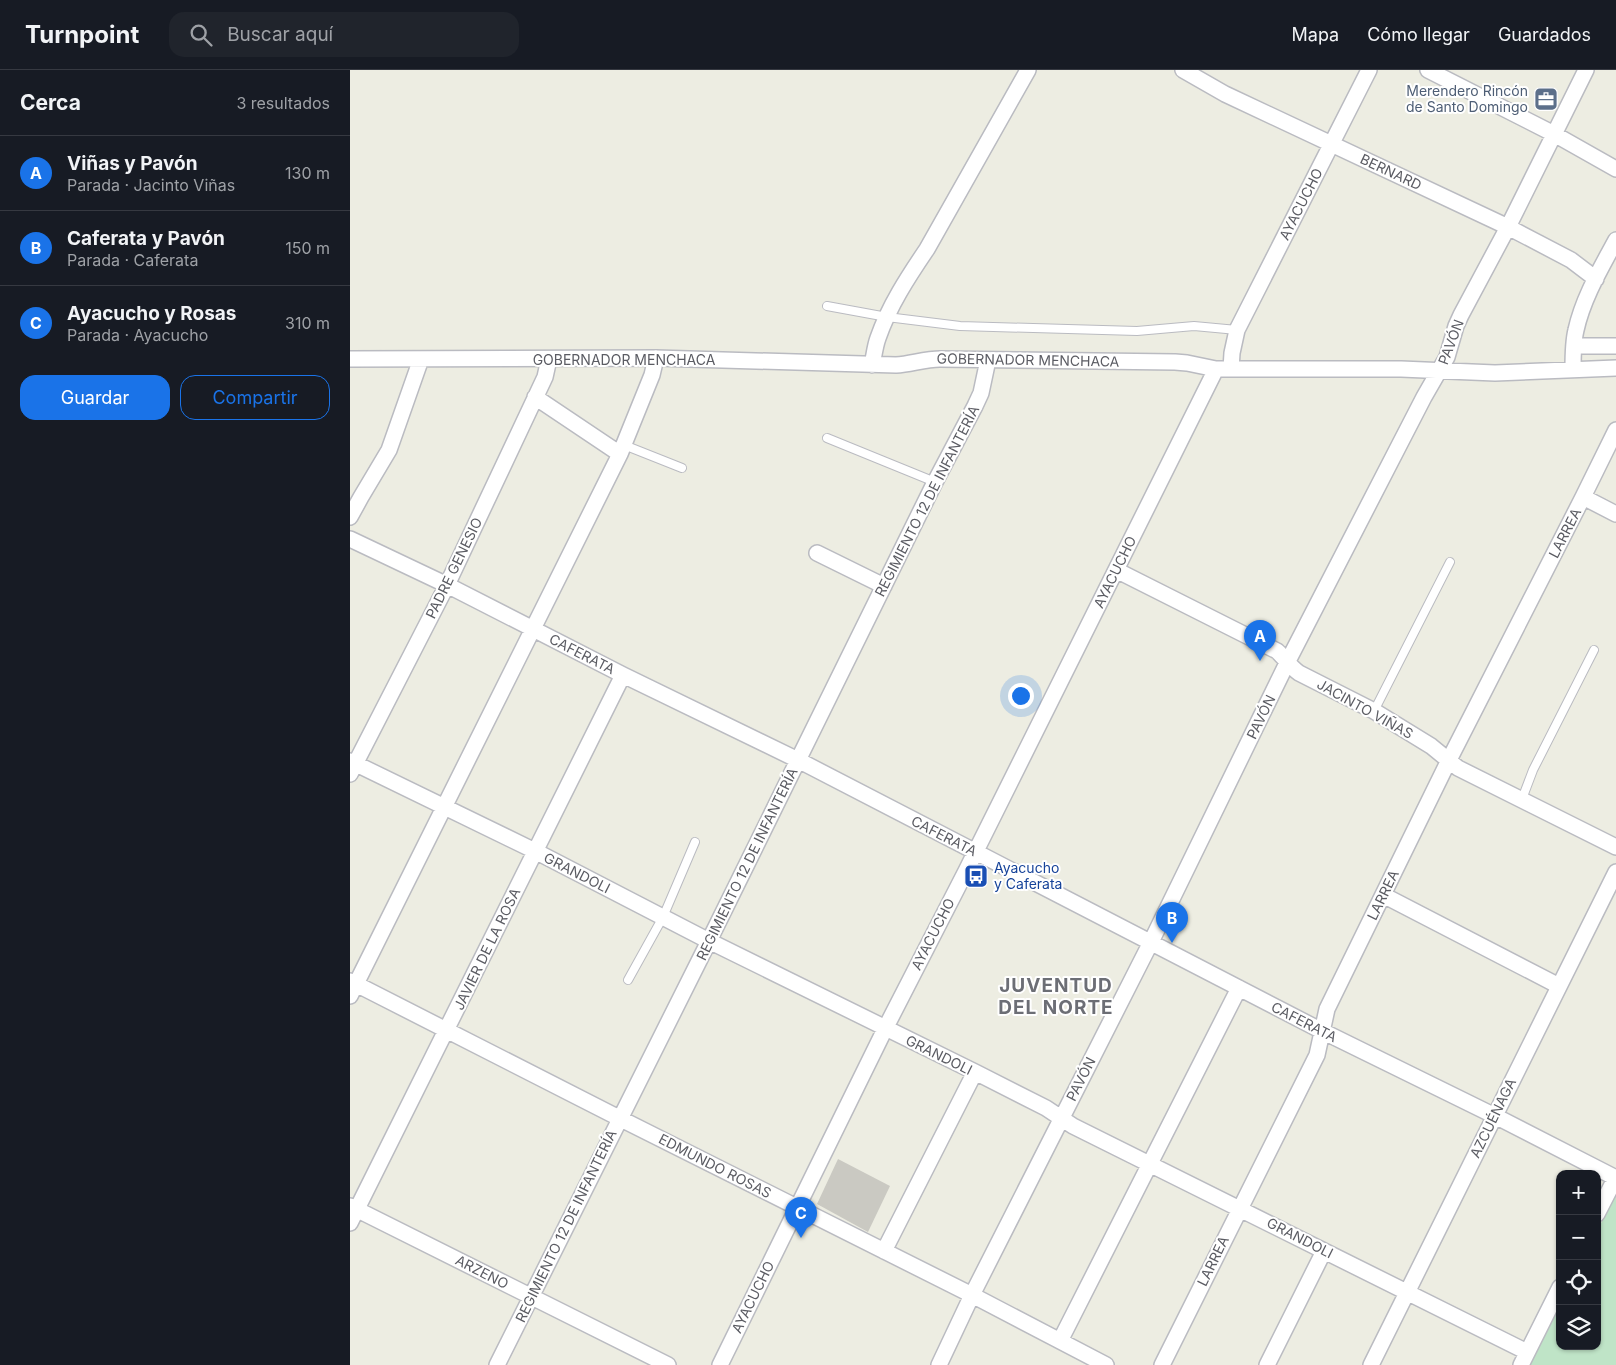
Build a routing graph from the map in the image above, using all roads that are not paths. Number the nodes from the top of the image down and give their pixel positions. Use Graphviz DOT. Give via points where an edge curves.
graph roads {
  1 [pos="1028,70"];
  2 [pos="1183,70"];
  3 [pos="1369,70"];
  4 [pos="1428,70"];
  5 [pos="1586,70"];
  6 [pos="1554,134"];
  7 [pos="1332,144"];
  8 [pos="1616,169"];
  9 [pos="1508,227"];
  10 [pos="1616,240"];
  11 [pos="1596,279"];
  12 [pos="827,306"];
  13 [pos="887,317"];
  14 [pos="1237,330"];
  15 [pos="1574,346"];
  16 [pos="1616,346"];
  17 [pos="656,358"];
  18 [pos="350,359"];
  19 [pos="422,359"];
  20 [pos="550,359"];
  21 [pos="988,360"];
  22 [pos="872,364"];
  23 [pos="1616,368"];
  24 [pos="1216,369"];
  25 [pos="1231,369"];
  26 [pos="1573,369"];
  27 [pos="1440,371"];
  28 [pos="535,397"];
  29 [pos="1616,430"];
  30 [pos="827,438"];
  31 [pos="622,450"];
  32 [pos="682,468"];
  33 [pos="936,482"];
  34 [pos="1583,497"];
  35 [pos="1616,514"];
  36 [pos="350,517"];
  37 [pos="350,539"];
  38 [pos="817,553"];
  39 [pos="1450,562"];
  40 [pos="1116,570"];
  41 [pos="447,585"];
  42 [pos="884,586"];
  43 [pos="533,629"];
  44 [pos="1594,650"];
  45 [pos="1288,661"];
  46 [pos="623,675"];
  47 [pos="1374,711"];
  48 [pos="798,760"];
  49 [pos="1449,760"];
  50 [pos="352,766"];
  51 [pos="1522,799"];
  52 [pos="445,807"];
  53 [pos="695,842"];
  54 [pos="1616,847"];
  55 [pos="535,851"];
  56 [pos="974,851"];
  57 [pos="1616,872"];
  58 [pos="1383,895"];
  59 [pos="662,917"];
  60 [pos="709,941"];
  61 [pos="1150,942"];
  62 [pos="628,980"];
  63 [pos="1559,986"];
  64 [pos="352,987"];
  65 [pos="1239,988"];
  66 [pos="885,1029"];
  67 [pos="447,1030"];
  68 [pos="1322,1031"];
  69 [pos="975,1072"];
  70 [pos="1495,1116"];
  71 [pos="619,1118"];
  72 [pos="1061,1118"];
  73 [pos="1150,1164"];
  74 [pos="1616,1178"];
  75 [pos="1601,1206"];
  76 [pos="797,1208"];
  77 [pos="1240,1208"];
  78 [pos="352,1213"];
  79 [pos="884,1251"];
  80 [pos="1324,1251"];
  81 [pos="1407,1292"];
  82 [pos="972,1295"];
  83 [pos="1556,1295"];
  84 [pos="530,1297"];
  85 [pos="1060,1342"];
  86 [pos="1524,1359"];
  87 [pos="497,1365"];
  88 [pos="668,1365"];
  89 [pos="720,1365"];
  90 [pos="939,1365"];
  91 [pos="1106,1365"];
  92 [pos="1162,1365"];
  93 [pos="1267,1365"];
  94 [pos="1370,1365"];
  1 -- 13 [label="street"];
  2 -- 7 [label="street, BERNARD" via="1225,94"];
  3 -- 7 [label="street, AYACUCHO"];
  4 -- 6 [label="street"];
  5 -- 6 [label="street, PAVÓN"];
  6 -- 8 [label="street"];
  6 -- 9 [label="street, PAVÓN"];
  7 -- 9 [label="street, BERNARD"];
  7 -- 14 [label="street, AYACUCHO"];
  9 -- 11 [label="street, BERNARD" via="1571,260"];
  9 -- 27 [label="street, PAVÓN" via="1456,326"];
  10 -- 11 [label="street"];
  11 -- 15 [label="street" via="1580,317"];
  12 -- 13 [label="lane"];
  13 -- 14 [label="lane" via="968,327 1137,331 1194,326"];
  13 -- 22 [label="street" via="877,339"];
  14 -- 25 [label="street, AYACUCHO"];
  15 -- 16 [label="street"];
  15 -- 26 [label="street"];
  17 -- 20 [label="street, GOBERNADOR MENCHACA"];
  17 -- 22 [label="street, GOBERNADOR MENCHACA"];
  17 -- 31 [label="street"];
  18 -- 19 [label="street, GOBERNADOR MENCHACA"];
  19 -- 20 [label="street, GOBERNADOR MENCHACA"];
  19 -- 36 [label="street" via="389,450"];
  20 -- 28 [label="street, PADRE GENESIO"];
  21 -- 22 [label="street, GOBERNADOR MENCHACA" via="940,358 908,364"];
  21 -- 24 [label="street, GOBERNADOR MENCHACA" via="1175,362"];
  21 -- 33 [label="street, REGIMIENTO 12 DE INFANTERÍA" via="978,400"];
  23 -- 26 [label="street, GOBERNADOR MENCHACA"];
  24 -- 25 [label="street, GOBERNADOR MENCHACA"];
  24 -- 40 [label="street, AYACUCHO"];
  25 -- 27 [label="street, GOBERNADOR MENCHACA"];
  26 -- 27 [label="street, GOBERNADOR MENCHACA" via="1495,373"];
  27 -- 45 [label="street, PAVÓN"];
  28 -- 31 [label="street"];
  28 -- 41 [label="street, PADRE GENESIO"];
  29 -- 34 [label="street, LARREA"];
  30 -- 33 [label="lane"];
  31 -- 32 [label="lane"];
  31 -- 43 [label="street"];
  33 -- 42 [label="street, REGIMIENTO 12 DE INFANTERÍA"];
  34 -- 35 [label="street"];
  34 -- 49 [label="street, LARREA"];
  37 -- 41 [label="street, CAFERATA"];
  38 -- 42 [label="street"];
  39 -- 47 [label="lane"];
  40 -- 45 [label="street, JACINTO VIÑAS" via="1264,644"];
  40 -- 56 [label="street, AYACUCHO"];
  41 -- 43 [label="street, CAFERATA"];
  41 -- 50 [label="street, PADRE GENESIO"];
  42 -- 48 [label="street, REGIMIENTO 12 DE INFANTERÍA"];
  43 -- 46 [label="street, CAFERATA"];
  43 -- 52 [label="street"];
  44 -- 51 [label="lane"];
  45 -- 47 [label="street, JACINTO VIÑAS" via="1299,673"];
  45 -- 61 [label="street, PAVÓN"];
  46 -- 48 [label="street, CAFERATA"];
  46 -- 55 [label="street, JAVIER DE LA ROSA"];
  47 -- 49 [label="street, JACINTO VIÑAS"];
  48 -- 56 [label="street, CAFERATA"];
  48 -- 60 [label="street, REGIMIENTO 12 DE INFANTERÍA"];
  49 -- 51 [label="street, JACINTO VIÑAS" via="1458,768"];
  49 -- 58 [label="street, LARREA"];
  50 -- 52 [label="street, GRANDOLI"];
  51 -- 54 [label="street, JACINTO VIÑAS"];
  52 -- 55 [label="street, GRANDOLI"];
  52 -- 64 [label="street"];
  53 -- 59 [label="lane"];
  55 -- 59 [label="street, GRANDOLI"];
  55 -- 67 [label="street, JAVIER DE LA ROSA"];
  56 -- 61 [label="street, CAFERATA"];
  56 -- 66 [label="street, AYACUCHO"];
  57 -- 63 [label="street, AZCUÉNAGA"];
  58 -- 63 [label="street"];
  58 -- 68 [label="street, LARREA" via="1327,1009"];
  59 -- 60 [label="street, GRANDOLI"];
  59 -- 62 [label="lane"];
  60 -- 66 [label="street, GRANDOLI"];
  60 -- 71 [label="street, REGIMIENTO 12 DE INFANTERÍA"];
  61 -- 65 [label="street, CAFERATA"];
  61 -- 72 [label="street, PAVÓN"];
  63 -- 70 [label="street, AZCUÉNAGA"];
  64 -- 67 [label="street, EDMUNDO ROSAS"];
  65 -- 68 [label="street, CAFERATA"];
  65 -- 73 [label="street"];
  66 -- 69 [label="street, GRANDOLI"];
  66 -- 76 [label="street, AYACUCHO"];
  67 -- 71 [label="street, EDMUNDO ROSAS"];
  67 -- 78 [label="street, JAVIER DE LA ROSA"];
  68 -- 70 [label="street, CAFERATA"];
  68 -- 77 [label="street, LARREA" via="1317,1054"];
  69 -- 72 [label="street, GRANDOLI"];
  69 -- 79 [label="street"];
  70 -- 74 [label="street, CAFERATA"];
  70 -- 81 [label="street, AZCUÉNAGA"];
  71 -- 76 [label="street, EDMUNDO ROSAS"];
  71 -- 84 [label="street, REGIMIENTO 12 DE INFANTERÍA"];
  72 -- 73 [label="street, GRANDOLI"];
  72 -- 82 [label="street, PAVÓN"];
  73 -- 77 [label="street, GRANDOLI"];
  73 -- 85 [label="street"];
  74 -- 75 [label="street"];
  76 -- 79 [label="street, EDMUNDO ROSAS"];
  76 -- 89 [label="street, AYACUCHO"];
  77 -- 80 [label="street, GRANDOLI"];
  77 -- 92 [label="street, LARREA"];
  78 -- 84 [label="street, ARZENO"];
  79 -- 82 [label="street, EDMUNDO ROSAS"];
  80 -- 81 [label="street, GRANDOLI"];
  80 -- 93 [label="street"];
  81 -- 86 [label="street, GRANDOLI"];
  81 -- 94 [label="street, AZCUÉNAGA"];
  82 -- 85 [label="street, EDMUNDO ROSAS"];
  82 -- 90 [label="street, PAVÓN"];
  83 -- 86 [label="street"];
  84 -- 87 [label="street, REGIMIENTO 12 DE INFANTERÍA"];
  84 -- 88 [label="street, ARZENO"];
  85 -- 91 [label="street, EDMUNDO ROSAS"];
}
